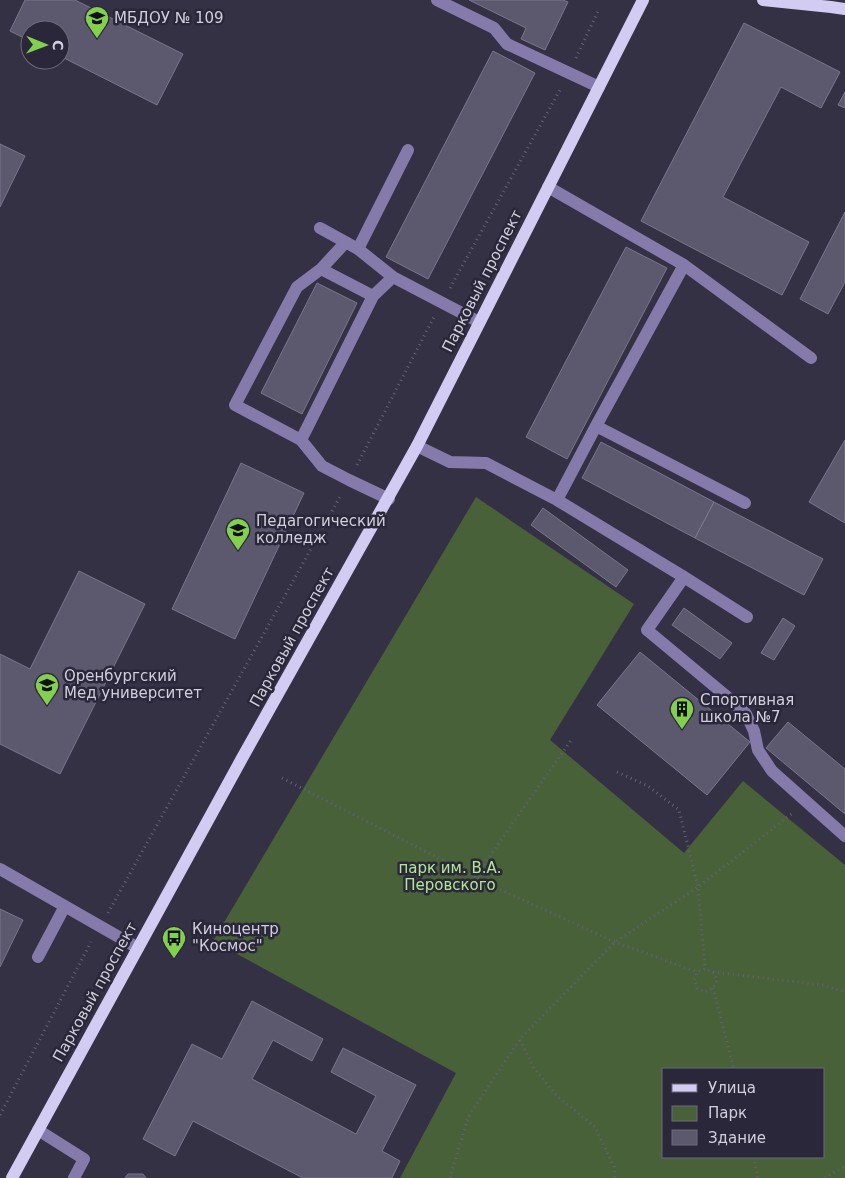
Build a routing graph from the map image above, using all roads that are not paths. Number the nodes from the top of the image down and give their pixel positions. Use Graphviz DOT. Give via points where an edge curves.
graph roads {
  1 [pos="437,0"];
  2 [pos="643,0"];
  3 [pos="763,0"];
  4 [pos="845,9"];
  5 [pos="599,87"];
  6 [pos="408,150"];
  7 [pos="548,187"];
  8 [pos="320,228"];
  9 [pos="345,243"];
  10 [pos="358,250"];
  11 [pos="684,265"];
  12 [pos="321,269"];
  13 [pos="393,277"];
  14 [pos="373,296"];
  15 [pos="479,322"];
  16 [pos="811,358"];
  17 [pos="596,426"];
  18 [pos="302,440"];
  19 [pos="417,446"];
  20 [pos="389,498"];
  21 [pos="557,500"];
  22 [pos="745,503"];
  23 [pos="684,577"];
  24 [pos="748,617"];
  25 [pos="845,836"];
  26 [pos="0,869"];
  27 [pos="64,906"];
  28 [pos="138,948"];
  29 [pos="38,957"];
  30 [pos="38,1130"];
  31 [pos="12,1178"];
  32 [pos="74,1178"];
  1 -- 5 [label="lane" via="494,28 507,44"];
  2 -- 5 [label="main road, Парковый проспект"];
  3 -- 4 [label="main road"];
  5 -- 7 [label="main road, Парковый проспект"];
  6 -- 10 [label="lane"];
  7 -- 11 [label="lane"];
  7 -- 15 [label="main road, Парковый проспект"];
  8 -- 9 [label="lane"];
  9 -- 10 [label="lane"];
  9 -- 12 [label="lane"];
  10 -- 13 [label="lane"];
  11 -- 16 [label="lane"];
  11 -- 17 [label="lane"];
  12 -- 14 [label="lane"];
  12 -- 18 [label="lane" via="297,287 235,405"];
  13 -- 14 [label="lane"];
  13 -- 15 [label="lane"];
  14 -- 18 [label="lane"];
  15 -- 19 [label="main road, Парковый проспект"];
  17 -- 21 [label="lane"];
  17 -- 22 [label="lane"];
  18 -- 20 [label="lane" via="322,466"];
  19 -- 20 [label="main road, Парковый проспект"];
  19 -- 21 [label="lane" via="450,462 486,462"];
  20 -- 28 [label="main road, Парковый проспект"];
  21 -- 23 [label="lane"];
  23 -- 24 [label="lane"];
  23 -- 25 [label="lane" via="647,630 746,714 758,750 772,771"];
  26 -- 27 [label="lane"];
  27 -- 28 [label="lane"];
  27 -- 29 [label="lane"];
  28 -- 30 [label="main road, Парковый проспект"];
  30 -- 31 [label="main road, Парковый проспект"];
  30 -- 32 [label="lane" via="84,1159"];
}
